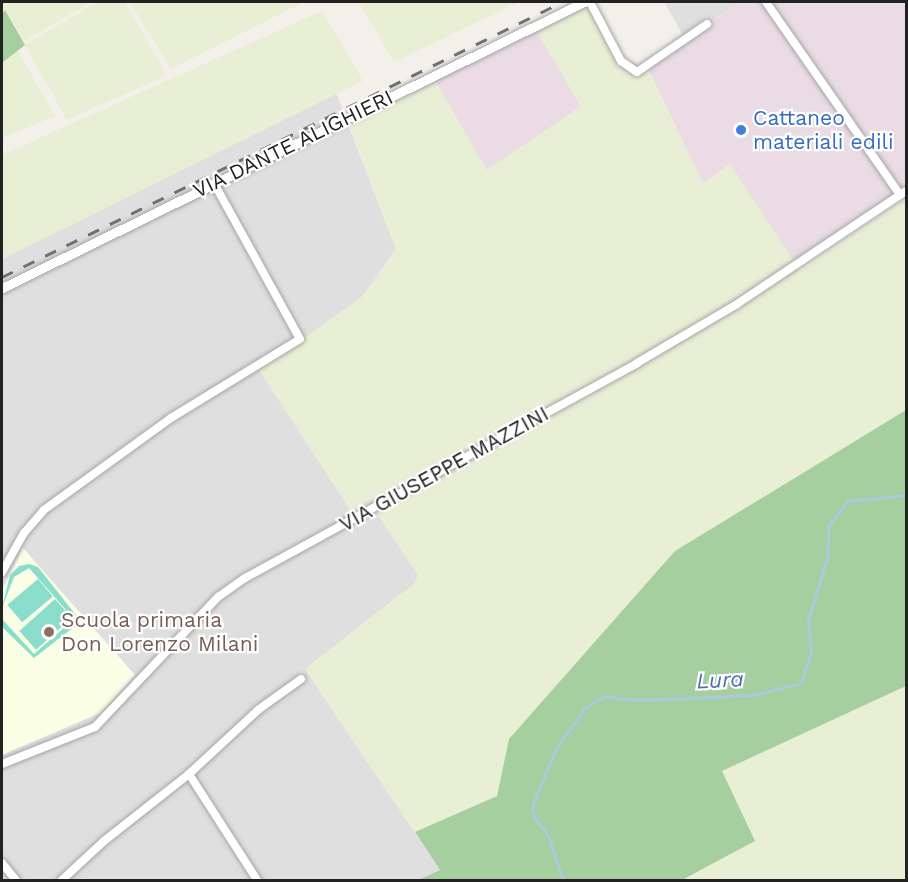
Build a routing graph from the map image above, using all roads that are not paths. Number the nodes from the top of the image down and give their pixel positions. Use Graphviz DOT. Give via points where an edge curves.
graph roads {
  1 [pos="584,2"];
  2 [pos="590,2"];
  3 [pos="766,2"];
  4 [pos="707,24"];
  5 [pos="214,183"];
  6 [pos="903,193"];
  7 [pos="2,288"];
  8 [pos="2,572"];
  9 [pos="301,680"];
  10 [pos="2,764"];
  11 [pos="189,774"];
  12 [pos="2,863"];
  13 [pos="16,880"];
  14 [pos="62,880"];
  15 [pos="256,880"];
  1 -- 5 [label="street, VIA DANTE ALIGHIERI"];
  2 -- 4 [label="street" via="621,61 637,72"];
  3 -- 6 [label="street"];
  5 -- 7 [label="street, VIA DANTE ALIGHIERI"];
  5 -- 8 [label="street" via="300,339 171,418 44,510 24,533"];
  6 -- 10 [label="street, VIA GIUSEPPE MAZZINI" via="737,304 637,363 252,574 218,597 95,727"];
  9 -- 11 [label="street" via="258,710"];
  11 -- 14 [label="street" via="104,841"];
  11 -- 15 [label="street"];
  12 -- 13 [label="street"];
}
